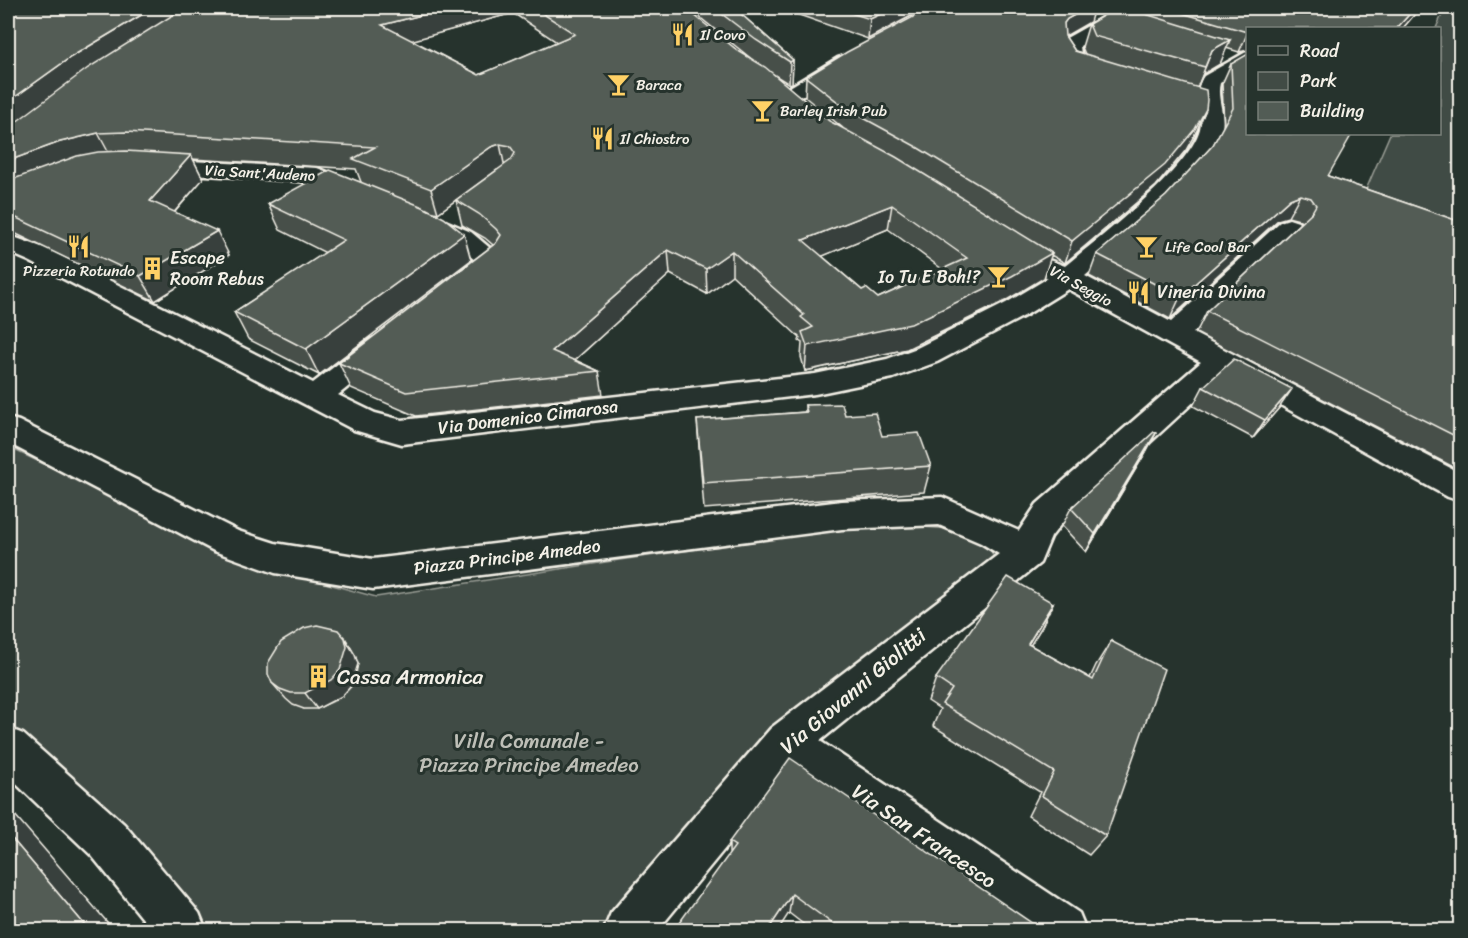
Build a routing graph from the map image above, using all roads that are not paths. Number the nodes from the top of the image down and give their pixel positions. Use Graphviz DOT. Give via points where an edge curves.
graph roads {
  1 [pos="1314,8"];
  2 [pos="1132,26"];
  3 [pos="1294,27"];
  4 [pos="866,50"];
  5 [pos="1219,54"];
  6 [pos="1244,59"];
  7 [pos="1111,75"];
  8 [pos="805,112"];
  9 [pos="130,165"];
  10 [pos="1288,227"];
  11 [pos="8,243"];
  12 [pos="1032,258"];
  13 [pos="1067,278"];
  14 [pos="445,296"];
  15 [pos="398,332"];
  16 [pos="1173,336"];
  17 [pos="1221,360"];
  18 [pos="315,397"];
  19 [pos="8,429"];
  20 [pos="1461,488"];
  21 [pos="1027,553"];
  22 [pos="786,742"];
  23 [pos="8,748"];
  24 [pos="182,930"];
  25 [pos="628,930"];
  26 [pos="1062,930"];
  1 -- 3 [label="street"];
  2 -- 7 [label="street" via="1101,16 1070,44 1078,66"];
  4 -- 8 [label="street" via="780,91"];
  5 -- 6 [label="street"];
  6 -- 13 [label="street, Via Domenico Cimarosa" via="1211,80 1200,101 1211,129 1179,178"];
  9 -- 14 [label="street, Via Sant'Audeno" via="317,175 389,205 450,219 462,237 491,260"];
  10 -- 16 [label="street"];
  11 -- 18 [label="street, Via Domenico Cimarosa"];
  12 -- 13 [label="street, Via Seggio"];
  13 -- 16 [label="street, Via Seggio"];
  13 -- 18 [label="street, Via Domenico Cimarosa" via="927,355 893,368 815,384 402,432 365,422"];
  15 -- 18 [label="street"];
  16 -- 17 [label="street, Via Seggio"];
  17 -- 20 [label="street, Via Seggio"];
  17 -- 21 [label="street" via="1049,514"];
  19 -- 21 [label="street, Piazza Principe Amedeo" via="226,541 275,558 373,574 842,515 899,513 942,512 993,533"];
  21 -- 22 [label="street, Via Giovanni Giolitti"];
  22 -- 25 [label="street, Via Giovanni Giolitti"];
  22 -- 26 [label="street, Via San Francesco"];
  23 -- 24 [label="street" via="108,840"];
}
